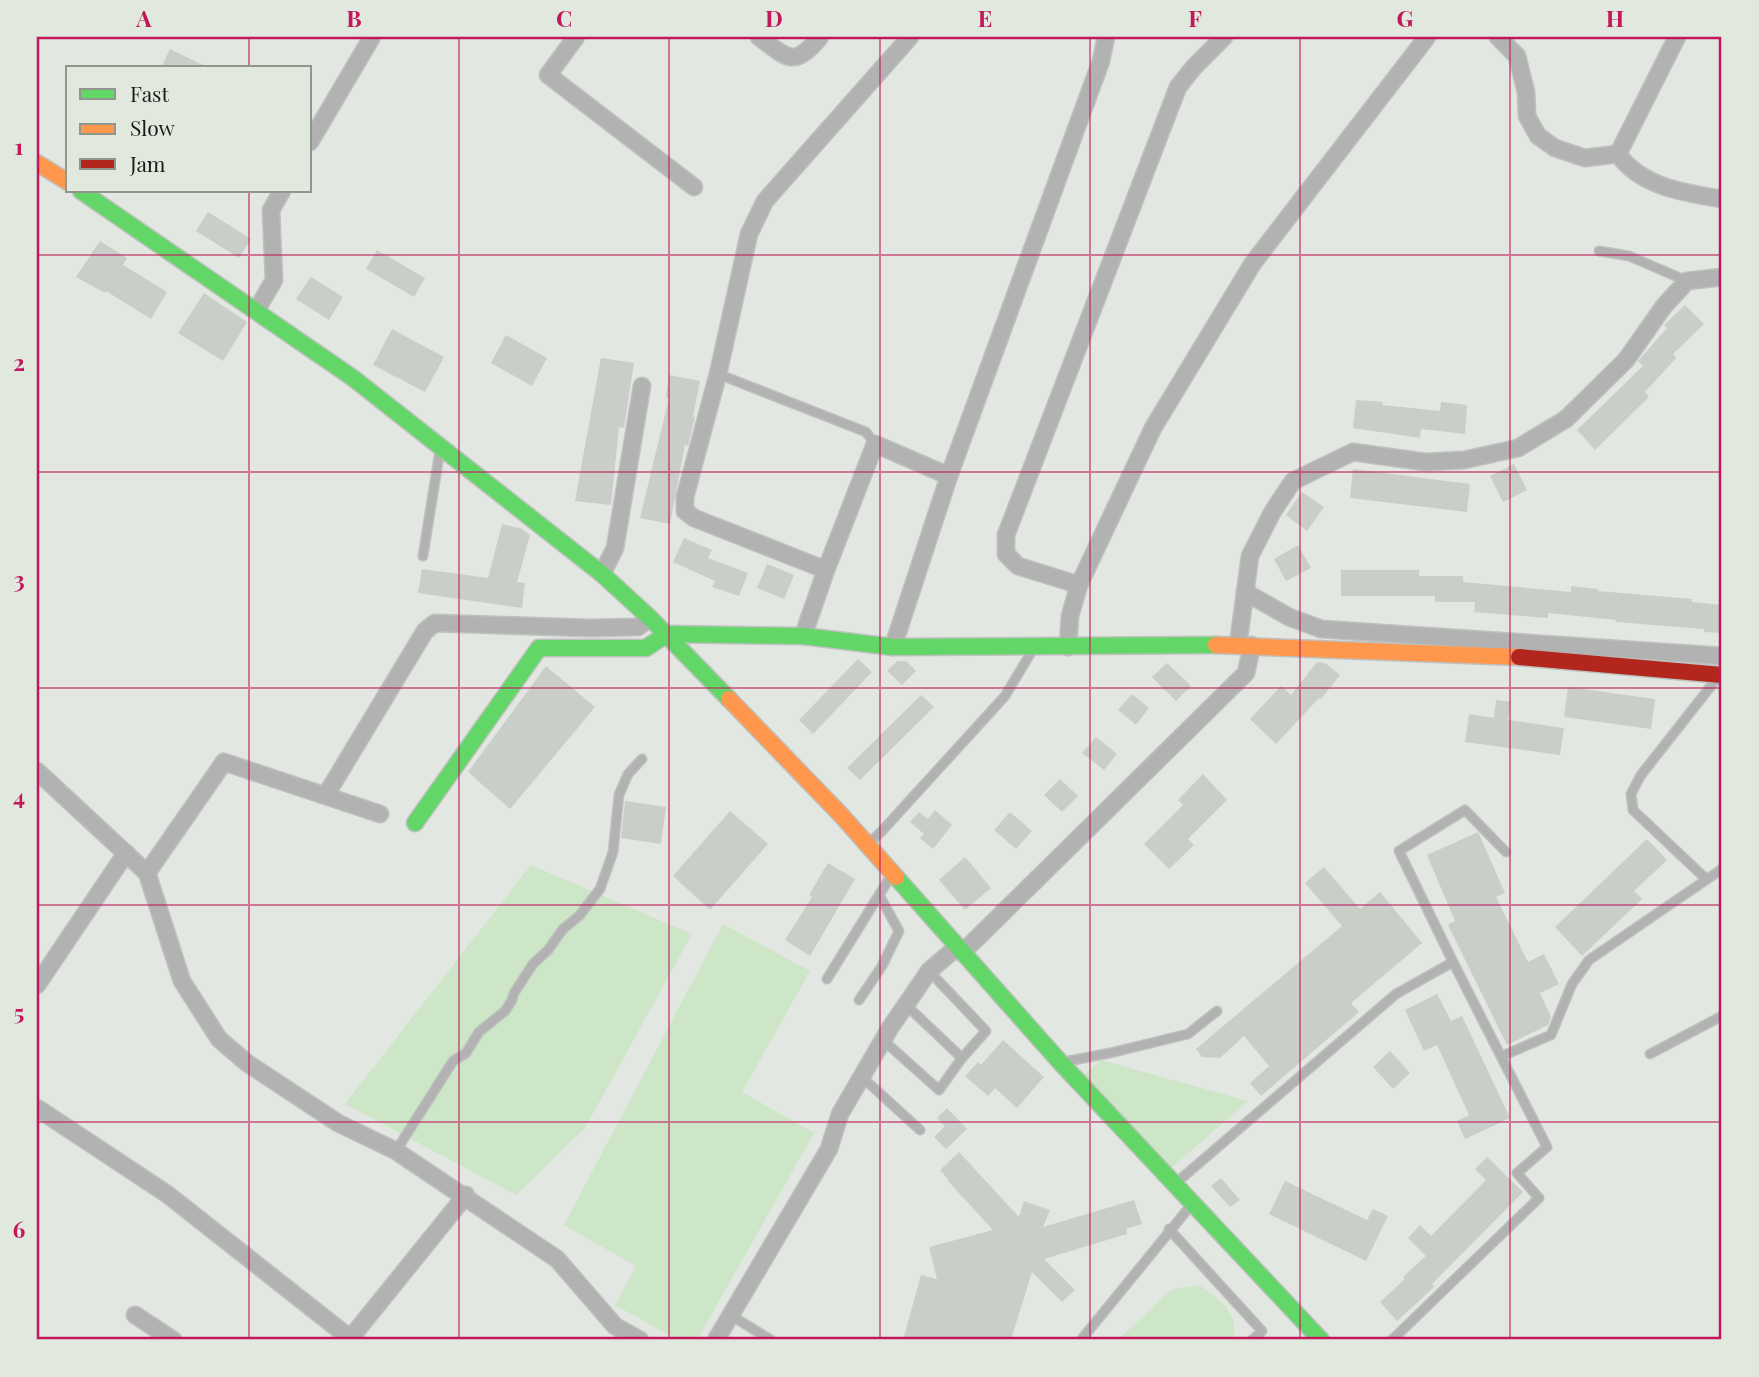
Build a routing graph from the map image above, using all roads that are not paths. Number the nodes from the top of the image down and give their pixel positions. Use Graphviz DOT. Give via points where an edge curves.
graph roads {
  1 [pos="372,37"];
  2 [pos="576,37"];
  3 [pos="759,37"];
  4 [pos="820,37"];
  5 [pos="910,37"];
  6 [pos="1106,37"];
  7 [pos="1224,37"];
  8 [pos="1427,37"];
  9 [pos="1498,37"];
  10 [pos="1677,37"];
  11 [pos="312,139"];
  12 [pos="1618,154"];
  13 [pos="37,163"];
  14 [pos="66,181"];
  15 [pos="694,187"];
  16 [pos="81,192"];
  17 [pos="281,192"];
  18 [pos="1722,199"];
  19 [pos="1599,251"];
  20 [pos="1722,277"];
  21 [pos="1687,281"];
  22 [pos="256,311"];
  23 [pos="719,374"];
  24 [pos="642,386"];
  25 [pos="875,444"];
  26 [pos="441,447"];
  27 [pos="949,476"];
  28 [pos="424,556"];
  29 [pos="826,570"];
  30 [pos="602,574"];
  31 [pos="1079,585"];
  32 [pos="1245,592"];
  33 [pos="650,618"];
  34 [pos="667,634"];
  35 [pos="803,636"];
  36 [pos="1245,645"];
  37 [pos="893,647"];
  38 [pos="1068,647"];
  39 [pos="1033,648"];
  40 [pos="1722,656"];
  41 [pos="1721,675"];
  42 [pos="642,759"];
  43 [pos="37,771"];
  44 [pos="326,794"];
  45 [pos="380,814"];
  46 [pos="415,823"];
  47 [pos="867,844"];
  48 [pos="1506,852"];
  49 [pos="126,853"];
  50 [pos="1722,869"];
  51 [pos="147,873"];
  52 [pos="893,873"];
  53 [pos="1706,879"];
  54 [pos="879,895"];
  55 [pos="959,950"];
  56 [pos="1453,962"];
  57 [pos="929,971"];
  58 [pos="828,979"];
  59 [pos="37,985"];
  60 [pos="859,1000"];
  61 [pos="906,1005"];
  62 [pos="1217,1011"];
  63 [pos="1722,1016"];
  64 [pos="884,1040"];
  65 [pos="1650,1054"];
  66 [pos="1503,1056"];
  67 [pos="962,1058"];
  68 [pos="1060,1062"];
  69 [pos="863,1078"];
  70 [pos="37,1108"];
  71 [pos="920,1130"];
  72 [pos="396,1151"];
  73 [pos="1176,1183"];
  74 [pos="466,1195"];
  75 [pos="1192,1204"];
  76 [pos="1169,1229"];
  77 [pos="135,1315"];
  78 [pos="732,1316"];
  79 [pos="173,1340"];
  80 [pos="350,1340"];
  81 [pos="640,1340"];
  82 [pos="716,1340"];
  83 [pos="771,1340"];
  84 [pos="1081,1340"];
  85 [pos="1252,1340"];
  86 [pos="1321,1340"];
  87 [pos="1392,1340"];
  1 -- 11 [label="street"];
  2 -- 15 [label="street" via="548,75"];
  3 -- 4 [label="street" via="796,58"];
  5 -- 23 [label="street" via="765,201 749,234"];
  6 -- 27 [label="street"];
  7 -- 31 [label="street" via="1178,87 1006,535 1006,554 1018,566"];
  8 -- 31 [label="street" via="1253,262 1153,428"];
  9 -- 12 [label="street" via="1517,56 1527,116 1538,135 1555,148 1585,158"];
  10 -- 12 [label="street"];
  12 -- 18 [label="street" via="1638,175 1678,191"];
  13 -- 14 [label="street"];
  16 -- 22 [label="street"];
  17 -- 22 [label="street" via="271,210 274,280"];
  19 -- 21 [label="lane" via="1629,256"];
  20 -- 21 [label="street"];
  21 -- 32 [label="street" via="1626,360 1566,419 1518,448 1465,460 1424,462 1353,452 1293,481 1250,556"];
  22 -- 26 [label="street"];
  23 -- 25 [label="lane" via="866,432"];
  23 -- 29 [label="street" via="685,511"];
  24 -- 30 [label="street" via="615,548"];
  25 -- 27 [label="street"];
  25 -- 29 [label="street"];
  26 -- 28 [label="lane"];
  26 -- 30 [label="street"];
  27 -- 37 [label="street"];
  29 -- 35 [label="street"];
  30 -- 33 [label="street"];
  31 -- 38 [label="street"];
  32 -- 36 [label="street"];
  32 -- 40 [label="street" via="1321,629"];
  33 -- 34 [label="street"];
  33 -- 44 [label="street" via="638,627 435,623 425,631"];
  34 -- 35 [label="street"];
  34 -- 46 [label="street" via="646,648 540,648"];
  34 -- 47 [label="street"];
  35 -- 37 [label="street"];
  36 -- 38 [label="street"];
  36 -- 41 [label="street" via="1545,658"];
  36 -- 55 [label="street" via="1247,673"];
  37 -- 39 [label="street"];
  38 -- 39 [label="street"];
  39 -- 47 [label="lane" via="1005,696"];
  41 -- 53 [label="lane" via="1631,794 1633,810"];
  42 -- 72 [label="lane" via="628,774 619,795 613,852 600,889 533,964 505,1011 453,1061"];
  43 -- 49 [label="street"];
  44 -- 45 [label="street"];
  44 -- 51 [label="street" via="224,762"];
  47 -- 52 [label="street"];
  48 -- 56 [label="lane" via="1465,810 1399,850"];
  49 -- 51 [label="street"];
  49 -- 59 [label="street"];
  50 -- 53 [label="lane"];
  51 -- 72 [label="street" via="182,981 219,1039 338,1123"];
  52 -- 54 [label="lane"];
  52 -- 55 [label="street"];
  53 -- 66 [label="lane" via="1589,960 1572,984 1551,1035"];
  54 -- 58 [label="lane"];
  54 -- 60 [label="lane" via="899,931"];
  55 -- 57 [label="street"];
  55 -- 68 [label="street"];
  56 -- 66 [label="lane"];
  56 -- 73 [label="lane" via="1396,995"];
  57 -- 61 [label="street"];
  57 -- 67 [label="lane" via="986,1031"];
  61 -- 64 [label="street"];
  61 -- 67 [label="lane"];
  62 -- 68 [label="lane" via="1188,1034"];
  63 -- 65 [label="lane"];
  64 -- 67 [label="lane" via="939,1090"];
  64 -- 69 [label="street"];
  66 -- 87 [label="lane" via="1547,1147 1517,1173 1539,1198"];
  68 -- 73 [label="street"];
  69 -- 71 [label="lane"];
  69 -- 78 [label="street" via="840,1114 829,1149"];
  70 -- 80 [label="street" via="167,1194"];
  72 -- 74 [label="street"];
  73 -- 75 [label="street"];
  74 -- 80 [label="street"];
  74 -- 81 [label="street" via="557,1259 615,1326"];
  75 -- 76 [label="lane"];
  75 -- 86 [label="street"];
  76 -- 84 [label="lane"];
  76 -- 85 [label="lane" via="1262,1331"];
  77 -- 79 [label="street"];
  78 -- 82 [label="street"];
  78 -- 83 [label="lane"];
}
